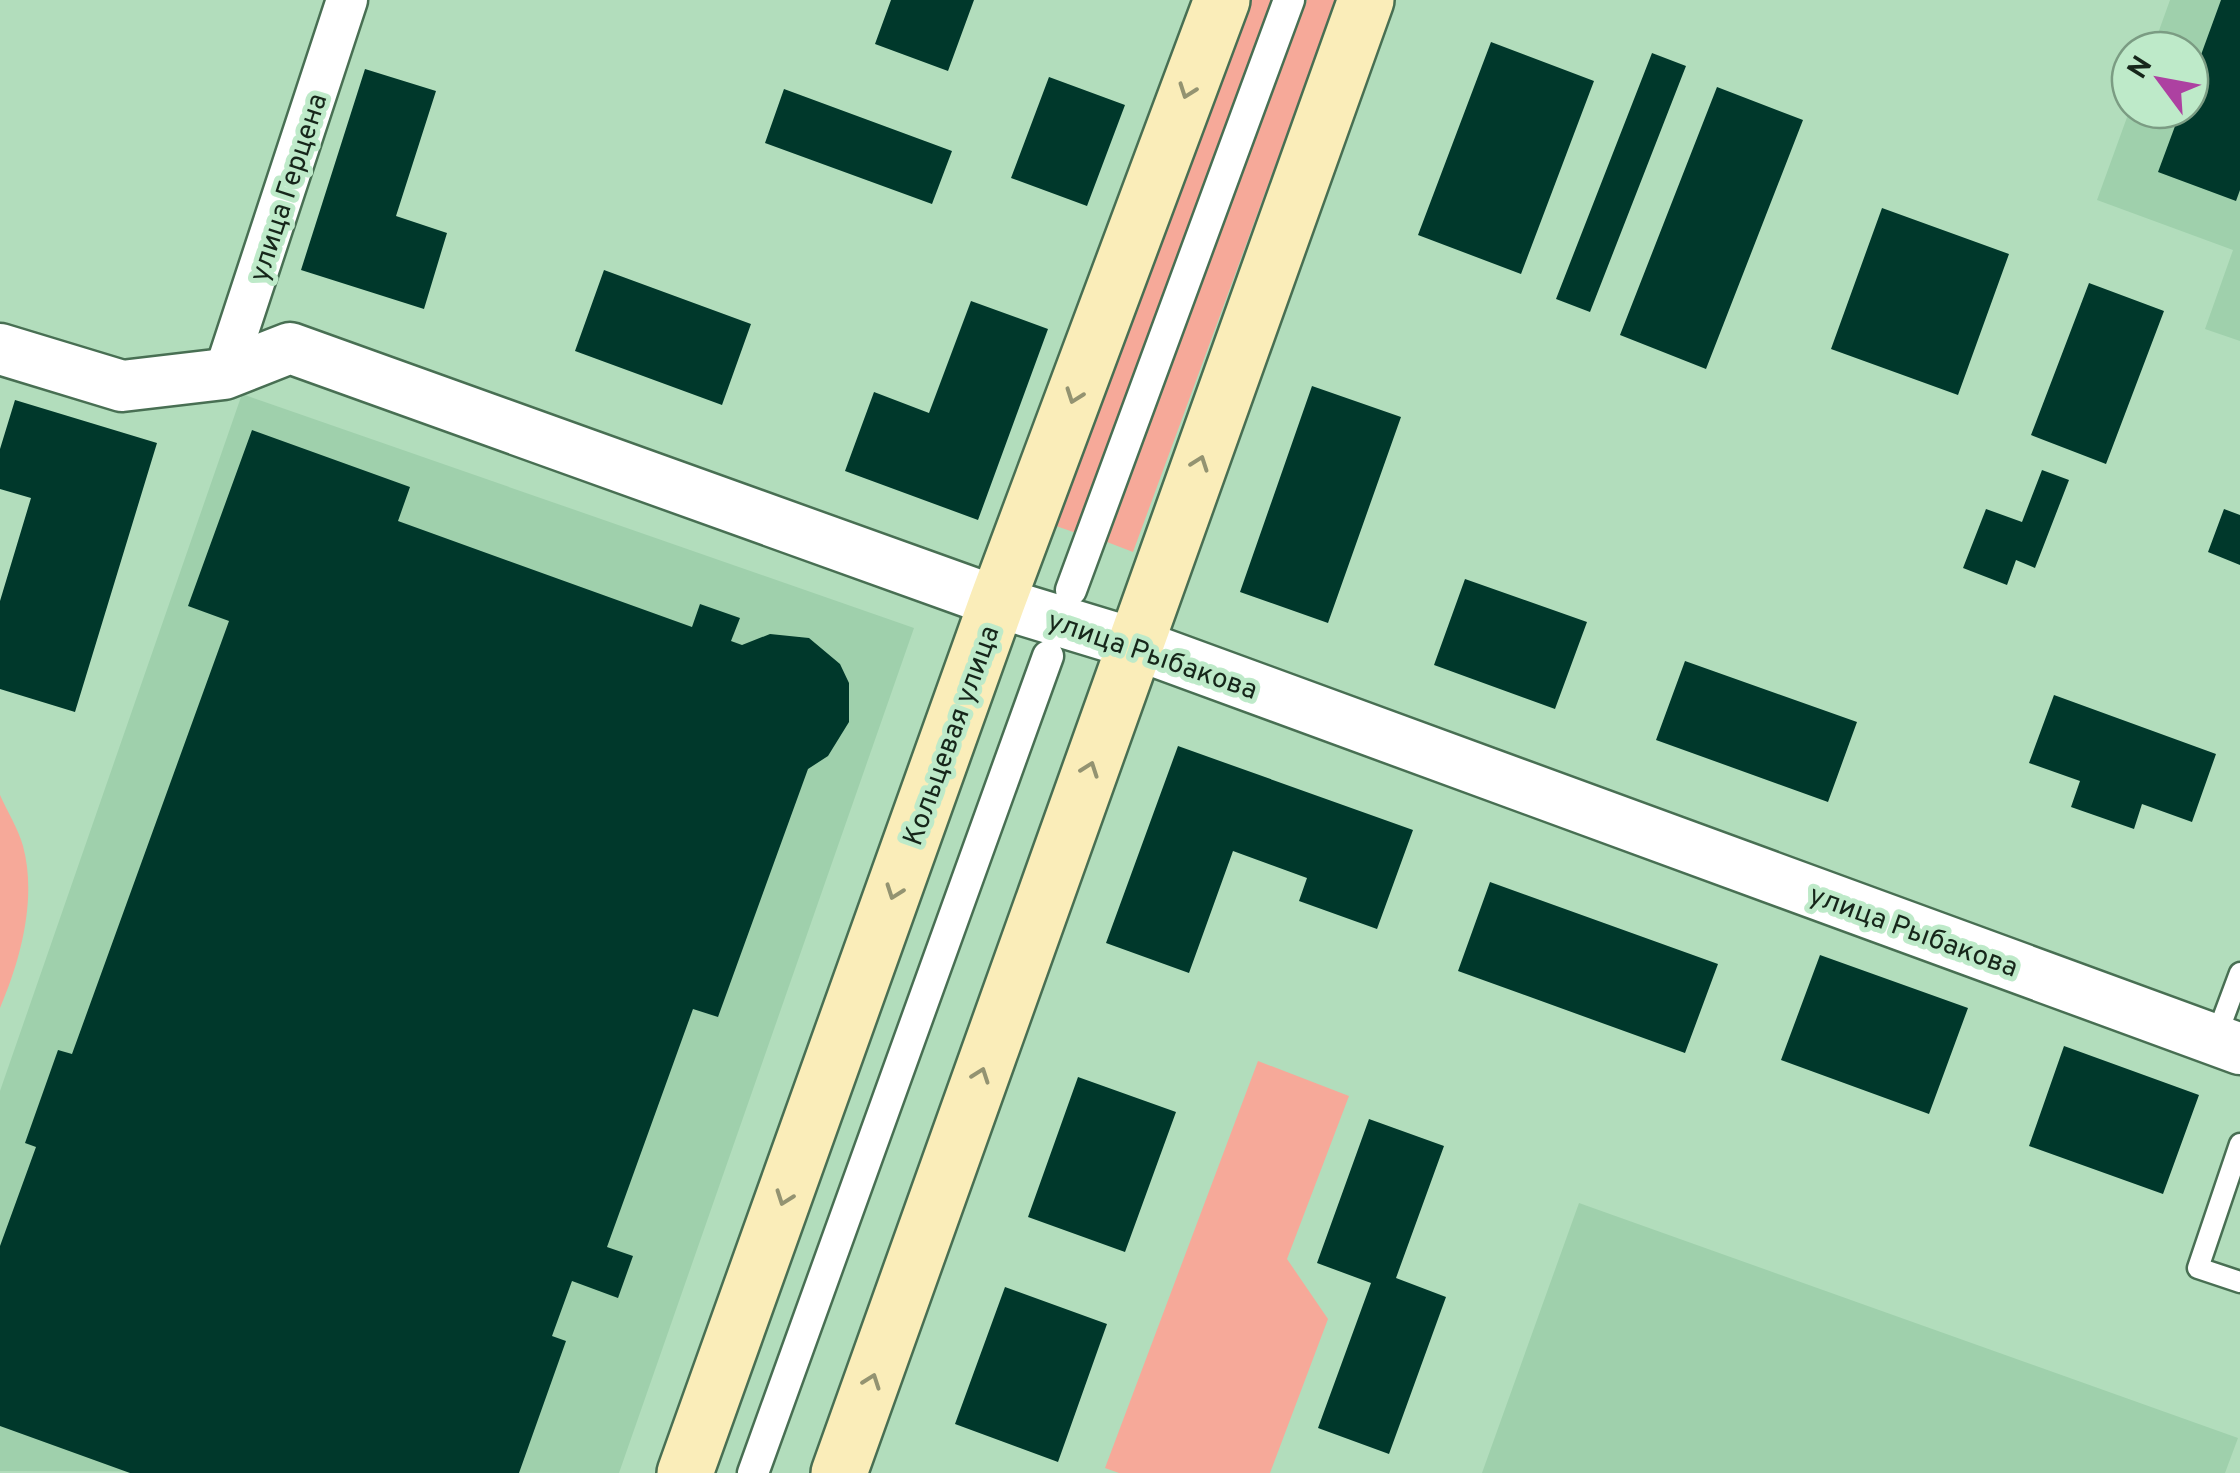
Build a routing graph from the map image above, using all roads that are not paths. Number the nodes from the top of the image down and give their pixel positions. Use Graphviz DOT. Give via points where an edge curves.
graph roads {
  1 [pos="348,0"];
  2 [pos="1222,0"];
  3 [pos="1288,0"];
  4 [pos="1366,0"];
  5 [pos="0,349"];
  6 [pos="224,374"];
  7 [pos="1070,590"];
  8 [pos="997,602"];
  9 [pos="1135,644"];
  10 [pos="1048,656"];
  11 [pos="2240,973"];
  12 [pos="2228,1044"];
  13 [pos="2240,1144"];
  14 [pos="2240,1282"];
  15 [pos="685,1473"];
  16 [pos="752,1473"];
  17 [pos="839,1473"];
  1 -- 6 [label="street, улица Герцена"];
  2 -- 8 [label="main road, Кольцевая улица, one-way"];
  3 -- 7 [label="street"];
  9 -- 4 [label="main road, one-way"];
  5 -- 6 [label="street, улица Рыбакова" via="122,386"];
  6 -- 8 [label="street, улица Рыбакова" via="290,348"];
  8 -- 9 [label="street, улица Рыбакова"];
  8 -- 15 [label="main road, Кольцевая улица, one-way"];
  9 -- 12 [label="street, улица Рыбакова"];
  17 -- 9 [label="main road, one-way"];
  10 -- 16 [label="street"];
  11 -- 12 [label="lane"];
  13 -- 14 [label="lane" via="2198,1268"];
}
